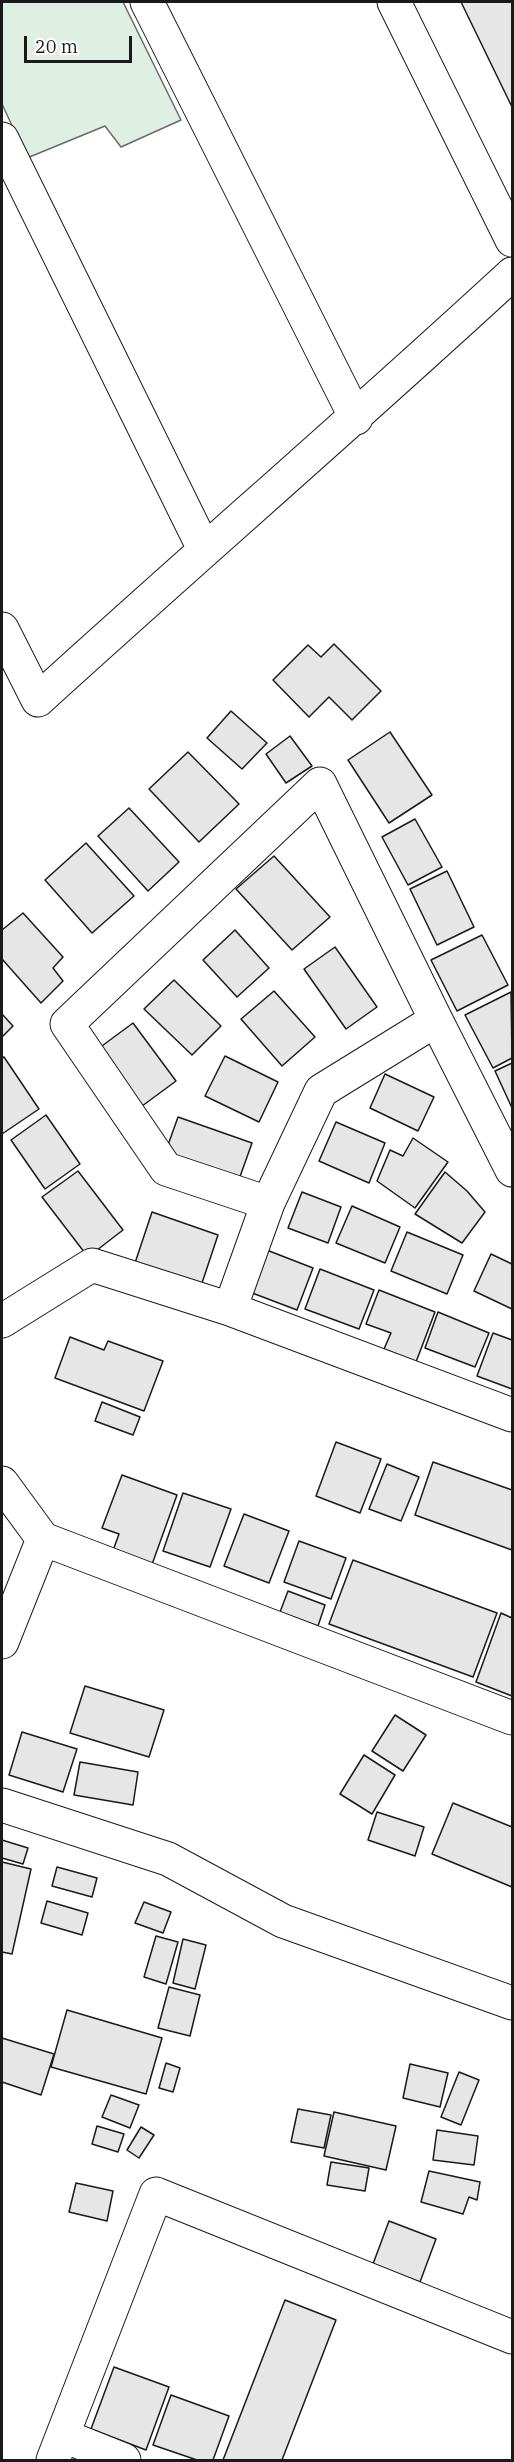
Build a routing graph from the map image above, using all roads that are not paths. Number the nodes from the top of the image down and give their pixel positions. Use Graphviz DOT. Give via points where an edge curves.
graph roads {
  1 [pos="147,2"];
  2 [pos="394,2"];
  3 [pos="2,139"];
  4 [pos="513,240"];
  5 [pos="513,274"];
  6 [pos="356,418"];
  7 [pos="204,549"];
  8 [pos="2,629"];
  9 [pos="436,1020"];
  10 [pos="513,1170"];
  11 [pos="268,1203"];
  12 [pos="230,1309"];
  13 [pos="2,1321"];
  14 [pos="513,1415"];
  15 [pos="2,1483"];
  16 [pos="43,1539"];
  17 [pos="2,1642"];
  18 [pos="513,1718"];
  19 [pos="2,1805"];
  20 [pos="513,2003"];
  21 [pos="513,2337"];
  22 [pos="59,2448"];
  23 [pos="124,2460"];
  1 -- 6 [label="street"];
  2 -- 4 [label="street"];
  3 -- 7 [label="street"];
  5 -- 6 [label="street"];
  6 -- 7 [label="street"];
  7 -- 8 [label="street" via="38,700"];
  9 -- 10 [label="street"];
  9 -- 11 [label="street" via="321,1091"];
  9 -- 11 [label="street" via="320,784 67,1024 166,1169"];
  11 -- 12 [label="street"];
  12 -- 13 [label="street" via="92,1265"];
  12 -- 14 [label="street"];
  15 -- 16 [label="street"];
  16 -- 17 [label="street"];
  16 -- 18 [label="street"];
  19 -- 20 [label="street" via="168,1859 283,1921"];
  21 -- 22 [label="street" via="156,2194"];
  22 -- 23 [label="street"];
}
